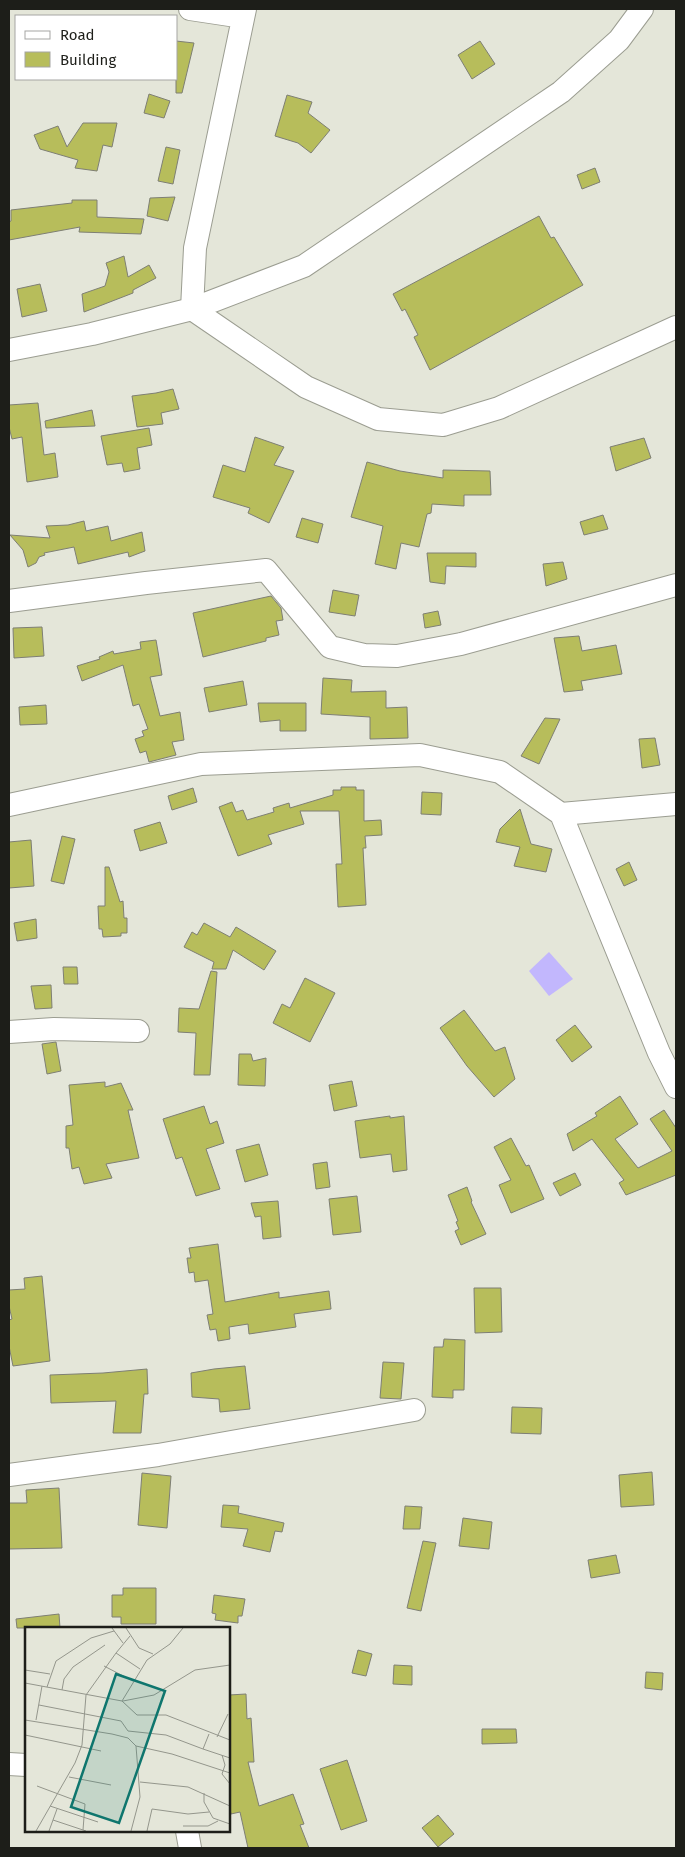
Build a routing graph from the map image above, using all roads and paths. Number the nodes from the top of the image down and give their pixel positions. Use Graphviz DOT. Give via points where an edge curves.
graph roads {
  1 [pos="190,9"];
  2 [pos="642,9"];
  3 [pos="244,13"];
  4 [pos="192,309"];
  5 [pos="676,328"];
  6 [pos="9,350"];
  7 [pos="676,585"];
  8 [pos="9,601"];
  9 [pos="676,804"];
  10 [pos="9,805"];
  11 [pos="561,814"];
  12 [pos="9,1032"];
  13 [pos="138,1032"];
  14 [pos="676,1087"];
  15 [pos="414,1410"];
  16 [pos="9,1475"];
  17 [pos="9,1764"];
  18 [pos="25,1765"];
  19 [pos="188,1832"];
  20 [pos="190,1848"];
  1 -- 3 [label="street"];
  2 -- 4 [label="street" via="618,40 561,92 304,266"];
  3 -- 4 [label="street" via="195,248"];
  4 -- 5 [label="street" via="306,387 378,419 443,425 499,408"];
  4 -- 6 [label="street" via="92,334"];
  7 -- 8 [label="street" via="461,644 397,656 364,655 330,646 266,570"];
  9 -- 11 [label="street"];
  10 -- 11 [label="street" via="201,764 420,755 500,772"];
  11 -- 14 [label="street"];
  12 -- 13 [label="street" via="54,1028"];
  15 -- 16 [label="street" via="158,1455"];
  17 -- 18 [label="street"];
  19 -- 20 [label="street"];
}
